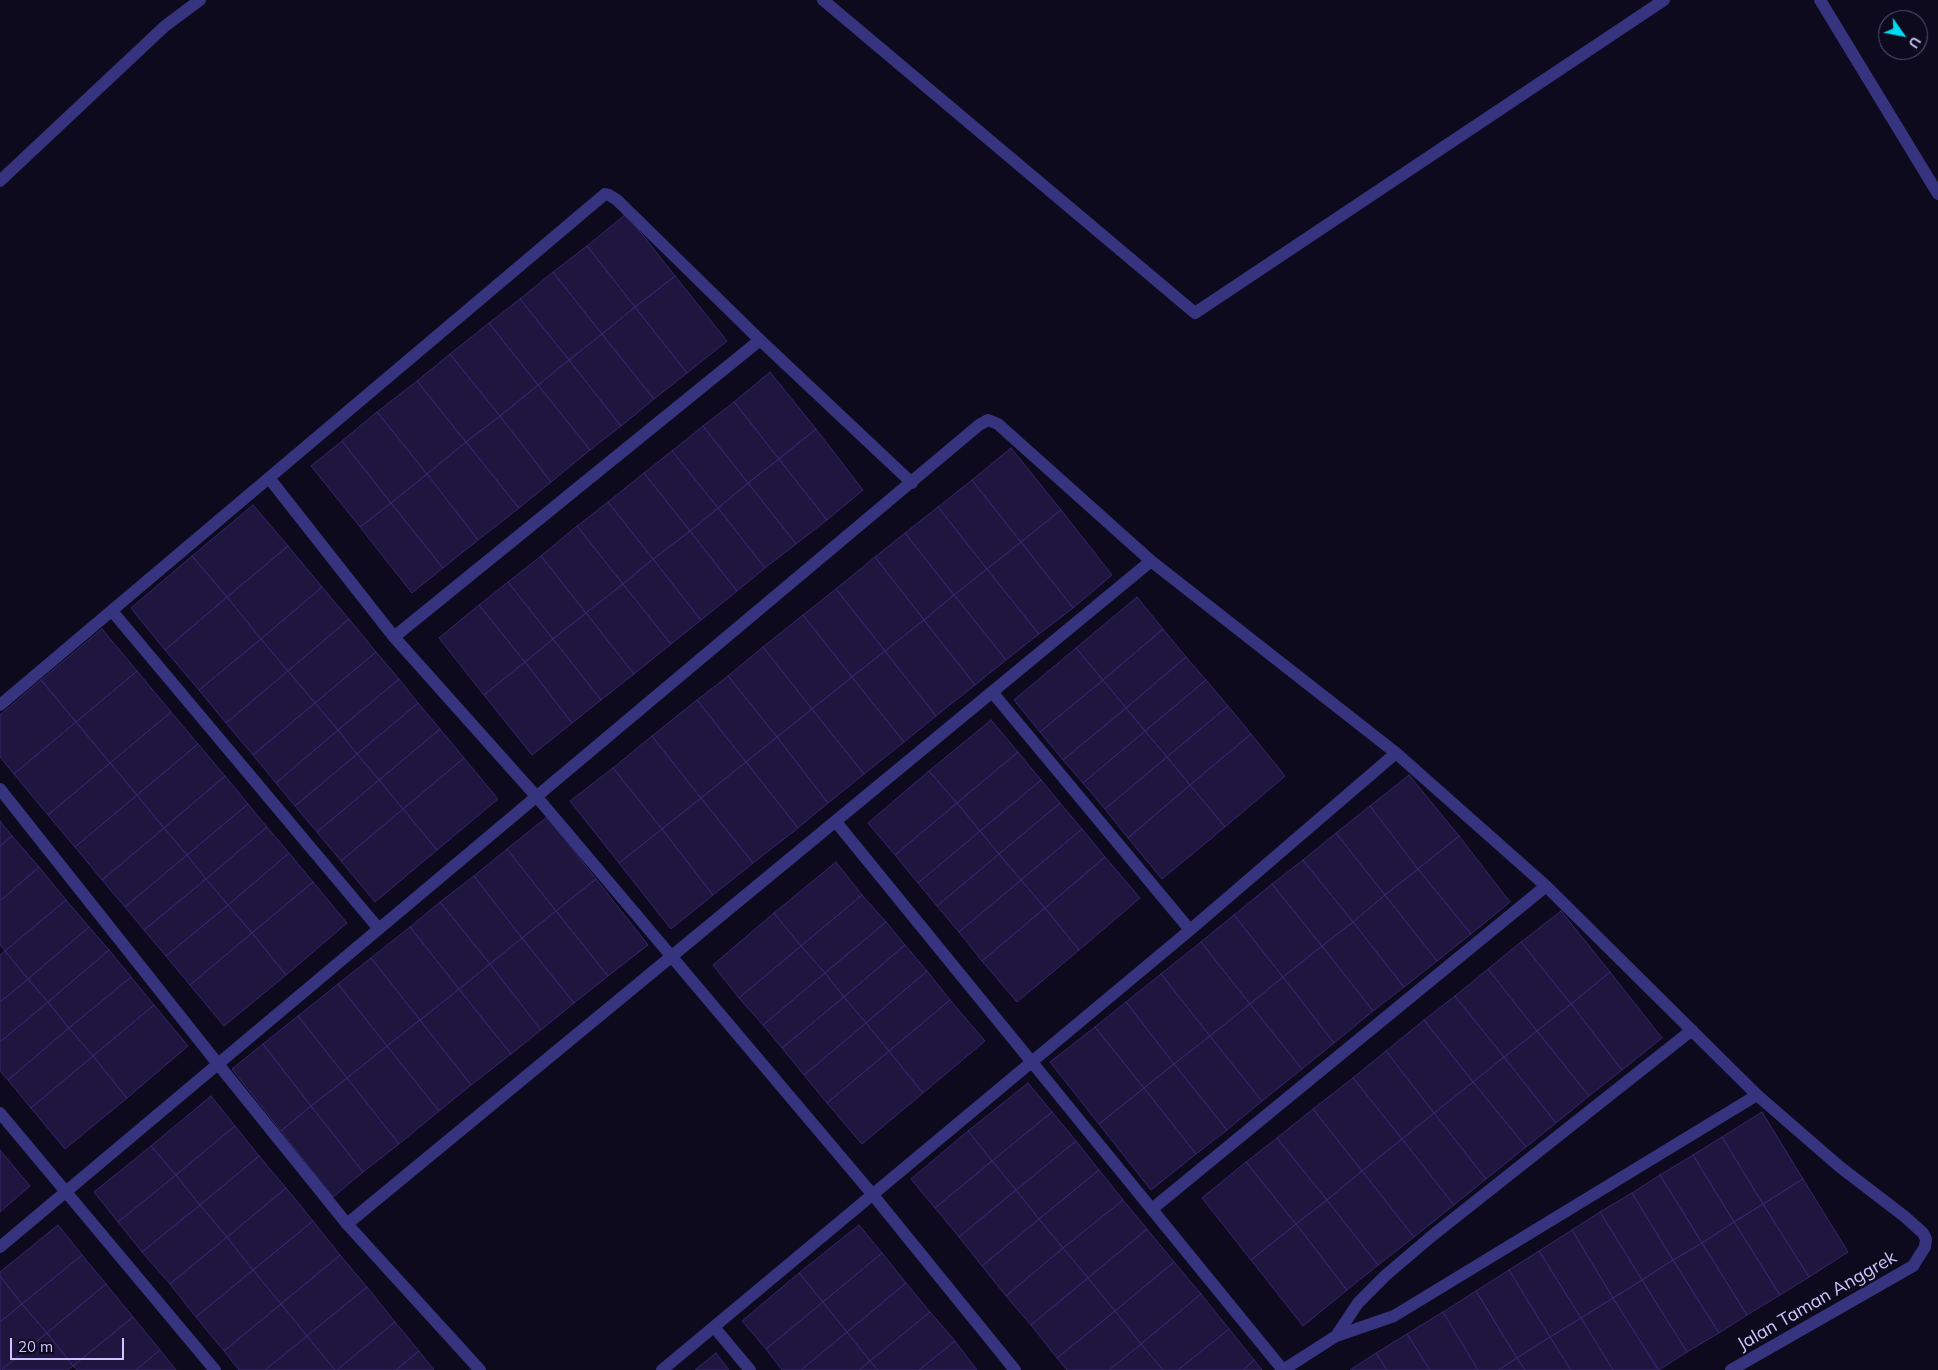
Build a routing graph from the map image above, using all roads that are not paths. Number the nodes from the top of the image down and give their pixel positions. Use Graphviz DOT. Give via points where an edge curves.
graph roads {
  1 [pos="200,0"];
  2 [pos="823,0"];
  3 [pos="1664,0"];
  4 [pos="1820,0"];
  5 [pos="0,181"];
  6 [pos="1938,194"];
  7 [pos="760,340"];
  8 [pos="269,478"];
  9 [pos="912,483"];
  10 [pos="1151,561"];
  11 [pos="112,610"];
  12 [pos="394,637"];
  13 [pos="992,692"];
  14 [pos="0,705"];
  15 [pos="1396,753"];
  16 [pos="0,789"];
  17 [pos="536,796"];
  18 [pos="836,822"];
  19 [pos="1546,886"];
  20 [pos="378,929"];
  21 [pos="1190,930"];
  22 [pos="672,957"];
  23 [pos="1692,1030"];
  24 [pos="1032,1063"];
  25 [pos="218,1064"];
  26 [pos="1757,1095"];
  27 [pos="0,1113"];
  28 [pos="66,1192"];
  29 [pos="873,1195"];
  30 [pos="1152,1209"];
  31 [pos="347,1224"];
  32 [pos="0,1247"];
  33 [pos="714,1327"];
  34 [pos="1336,1336"];
  35 [pos="216,1370"];
  36 [pos="480,1370"];
  37 [pos="662,1370"];
  38 [pos="750,1370"];
  39 [pos="1015,1370"];
  40 [pos="1283,1370"];
  41 [pos="1731,1370"];
  1 -- 5 [label="street" via="165,26"];
  2 -- 3 [label="street" via="1195,313"];
  4 -- 6 [label="street"];
  7 -- 8 [label="street" via="617,200 605,194"];
  7 -- 9 [label="street"];
  7 -- 12 [label="street"];
  8 -- 11 [label="street"];
  8 -- 12 [label="street"];
  9 -- 10 [label="street" via="988,420 998,424"];
  9 -- 17 [label="street"];
  10 -- 13 [label="street"];
  10 -- 15 [label="street"];
  11 -- 14 [label="street"];
  11 -- 20 [label="street"];
  12 -- 17 [label="street"];
  13 -- 18 [label="street"];
  13 -- 21 [label="street"];
  15 -- 19 [label="street"];
  15 -- 21 [label="street"];
  16 -- 25 [label="street"];
  17 -- 20 [label="street"];
  17 -- 22 [label="street"];
  18 -- 22 [label="street"];
  18 -- 24 [label="street"];
  19 -- 23 [label="street"];
  19 -- 30 [label="street"];
  20 -- 25 [label="street"];
  21 -- 24 [label="street"];
  22 -- 29 [label="street"];
  22 -- 31 [label="street"];
  23 -- 26 [label="street"];
  23 -- 34 [label="street" via="1386,1275 1358,1303"];
  24 -- 29 [label="street"];
  24 -- 30 [label="street"];
  25 -- 28 [label="street"];
  25 -- 31 [label="street"];
  26 -- 34 [label="street" via="1394,1316"];
  26 -- 41 [label="street, Jalan Taman Anggrek" via="1923,1233 1926,1239 1925,1247 1913,1266"];
  27 -- 28 [label="street"];
  28 -- 32 [label="street"];
  28 -- 35 [label="street"];
  29 -- 33 [label="street"];
  29 -- 39 [label="street"];
  30 -- 40 [label="street"];
  31 -- 36 [label="street"];
  33 -- 37 [label="street"];
  33 -- 38 [label="street"];
  34 -- 40 [label="street"];
}
